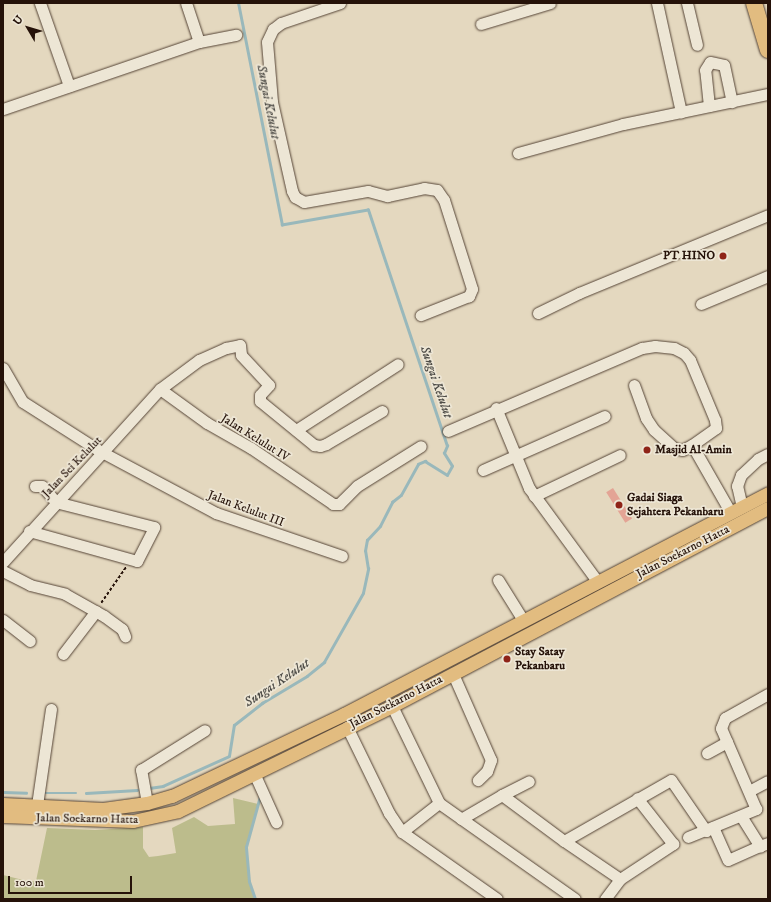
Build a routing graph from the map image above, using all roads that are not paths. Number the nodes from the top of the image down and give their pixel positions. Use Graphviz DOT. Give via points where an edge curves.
graph roads {
  1 [pos="40,3"];
  2 [pos="186,3"];
  3 [pos="340,3"];
  4 [pos="550,3"];
  5 [pos="657,3"];
  6 [pos="687,3"];
  7 [pos="754,3"];
  8 [pos="764,3"];
  9 [pos="768,15"];
  10 [pos="481,24"];
  11 [pos="236,35"];
  12 [pos="199,42"];
  13 [pos="697,45"];
  14 [pos="768,50"];
  15 [pos="69,86"];
  16 [pos="768,94"];
  17 [pos="732,102"];
  18 [pos="709,106"];
  19 [pos="3,109"];
  20 [pos="681,112"];
  21 [pos="518,153"];
  22 [pos="768,215"];
  23 [pos="768,276"];
  24 [pos="701,304"];
  25 [pos="538,313"];
  26 [pos="421,315"];
  27 [pos="398,364"];
  28 [pos="3,368"];
  29 [pos="634,385"];
  30 [pos="160,389"];
  31 [pos="496,408"];
  32 [pos="382,411"];
  33 [pos="605,416"];
  34 [pos="296,430"];
  35 [pos="448,431"];
  36 [pos="692,445"];
  37 [pos="421,446"];
  38 [pos="104,453"];
  39 [pos="768,454"];
  40 [pos="620,455"];
  41 [pos="514,456"];
  42 [pos="483,470"];
  43 [pos="35,486"];
  44 [pos="768,493"];
  45 [pos="534,496"];
  46 [pos="56,502"];
  47 [pos="768,508"];
  48 [pos="736,510"];
  49 [pos="29,531"];
  50 [pos="342,556"];
  51 [pos="3,562"];
  52 [pos="3,571"];
  53 [pos="498,580"];
  54 [pos="597,581"];
  55 [pos="96,611"];
  56 [pos="3,620"];
  57 [pos="523,620"];
  58 [pos="496,634"];
  59 [pos="125,636"];
  60 [pos="30,640"];
  61 [pos="503,648"];
  62 [pos="64,654"];
  63 [pos="453,674"];
  64 [pos="768,694"];
  65 [pos="392,706"];
  66 [pos="51,709"];
  67 [pos="347,727"];
  68 [pos="205,730"];
  69 [pos="727,742"];
  70 [pos="707,753"];
  71 [pos="254,773"];
  72 [pos="478,780"];
  73 [pos="529,781"];
  74 [pos="768,781"];
  75 [pos="749,791"];
  76 [pos="502,795"];
  77 [pos="637,798"];
  78 [pos="147,803"];
  79 [pos="439,803"];
  80 [pos="3,804"];
  81 [pos="37,805"];
  82 [pos="3,816"];
  83 [pos="741,816"];
  84 [pos="461,819"];
  85 [pos="276,822"];
  86 [pos="709,829"];
  87 [pos="402,832"];
  88 [pos="688,837"];
  89 [pos="564,841"];
  90 [pos="764,845"];
  91 [pos="620,879"];
  92 [pos="497,899"];
  93 [pos="575,899"];
  94 [pos="605,899"];
  1 -- 15 [label="street"];
  2 -- 12 [label="street"];
  3 -- 26 [label="street" via="281,23 273,29 267,42 272,102 292,191 295,197 304,202 368,191 386,196 424,188 437,190 444,200 472,289 469,296"];
  4 -- 10 [label="street"];
  5 -- 20 [label="street"];
  6 -- 13 [label="street"];
  7 -- 14 [label="highway"];
  8 -- 9 [label="highway"];
  11 -- 12 [label="street"];
  12 -- 15 [label="street"];
  15 -- 19 [label="street"];
  16 -- 17 [label="street"];
  17 -- 18 [label="street"];
  17 -- 18 [label="street" via="724,66 710,62 705,70"];
  18 -- 20 [label="street"];
  20 -- 21 [label="street" via="623,124"];
  22 -- 25 [label="street" via="586,290"];
  23 -- 24 [label="street"];
  27 -- 34 [label="street"];
  28 -- 38 [label="street, Jalan Kelulut III" via="23,402"];
  29 -- 36 [label="street" via="646,418 664,442 682,450"];
  30 -- 34 [label="street, Jalan Sei Kelulut" via="199,360 240,345 241,355 268,385 260,396 260,401"];
  30 -- 37 [label="street, Jalan Kelulut IV" via="207,424 251,448 330,503 338,504 357,486"];
  30 -- 38 [label="street, Jalan Sei Kelulut"];
  31 -- 35 [label="street"];
  31 -- 36 [label="street" via="642,348 674,348 690,360 715,420 716,428"];
  31 -- 41 [label="street"];
  32 -- 34 [label="street" via="320,446 314,445"];
  33 -- 41 [label="street"];
  36 -- 48 [label="street"];
  38 -- 46 [label="street, Jalan Sei Kelulut"];
  38 -- 50 [label="street, Jalan Kelulut III" via="216,513"];
  39 -- 48 [label="street" via="758,459 741,476 737,486"];
  40 -- 45 [label="street"];
  41 -- 42 [label="street"];
  41 -- 45 [label="street"];
  43 -- 46 [label="street" via="42,486"];
  44 -- 48 [label="main road, Jalan Soekarno Hatta"];
  45 -- 54 [label="street"];
  46 -- 49 [label="street, Jalan Sei Kelulut"];
  46 -- 49 [label="street" via="154,527 133,560"];
  47 -- 61 [label="main road, Jalan Soekarno Hatta"];
  48 -- 54 [label="main road, Jalan Soekarno Hatta"];
  49 -- 51 [label="street, Jalan Sei Kelulut"];
  52 -- 55 [label="street" via="30,585 65,594"];
  53 -- 57 [label="street"];
  54 -- 57 [label="main road, Jalan Soekarno Hatta"];
  55 -- 59 [label="street" via="122,629"];
  55 -- 62 [label="street"];
  56 -- 60 [label="street"];
  57 -- 58 [label="main road, Jalan Soekarno Hatta"];
  58 -- 61 [label="main road"];
  58 -- 78 [label="main road, Jalan Soekarno Hatta" via="239,766 172,796"];
  61 -- 63 [label="main road, Jalan Soekarno Hatta"];
  63 -- 65 [label="main road, Jalan Soekarno Hatta"];
  63 -- 72 [label="street" via="492,760 487,772"];
  64 -- 69 [label="street" via="722,723 721,728"];
  65 -- 67 [label="main road, Jalan Soekarno Hatta"];
  65 -- 79 [label="street"];
  66 -- 81 [label="street"];
  67 -- 71 [label="main road, Jalan Soekarno Hatta"];
  67 -- 87 [label="street" via="389,813"];
  68 -- 78 [label="street" via="141,770"];
  69 -- 70 [label="street"];
  69 -- 75 [label="street"];
  71 -- 82 [label="main road, Jalan Soekarno Hatta" via="178,811 154,818 133,821"];
  71 -- 85 [label="street"];
  73 -- 76 [label="street"];
  74 -- 75 [label="street"];
  75 -- 83 [label="street" via="756,809"];
  76 -- 84 [label="street"];
  76 -- 89 [label="street"];
  77 -- 86 [label="street" via="671,780"];
  77 -- 89 [label="street"];
  77 -- 91 [label="street" via="673,844"];
  78 -- 81 [label="main road, Jalan Soekarno Hatta" via="103,809"];
  79 -- 84 [label="street"];
  79 -- 87 [label="street"];
  80 -- 81 [label="main road, Jalan Soekarno Hatta"];
  83 -- 86 [label="street"];
  83 -- 90 [label="street"];
  84 -- 93 [label="street"];
  86 -- 88 [label="street"];
  86 -- 90 [label="street" via="728,860"];
  87 -- 92 [label="street"];
  89 -- 91 [label="street"];
  91 -- 94 [label="street"];
}
